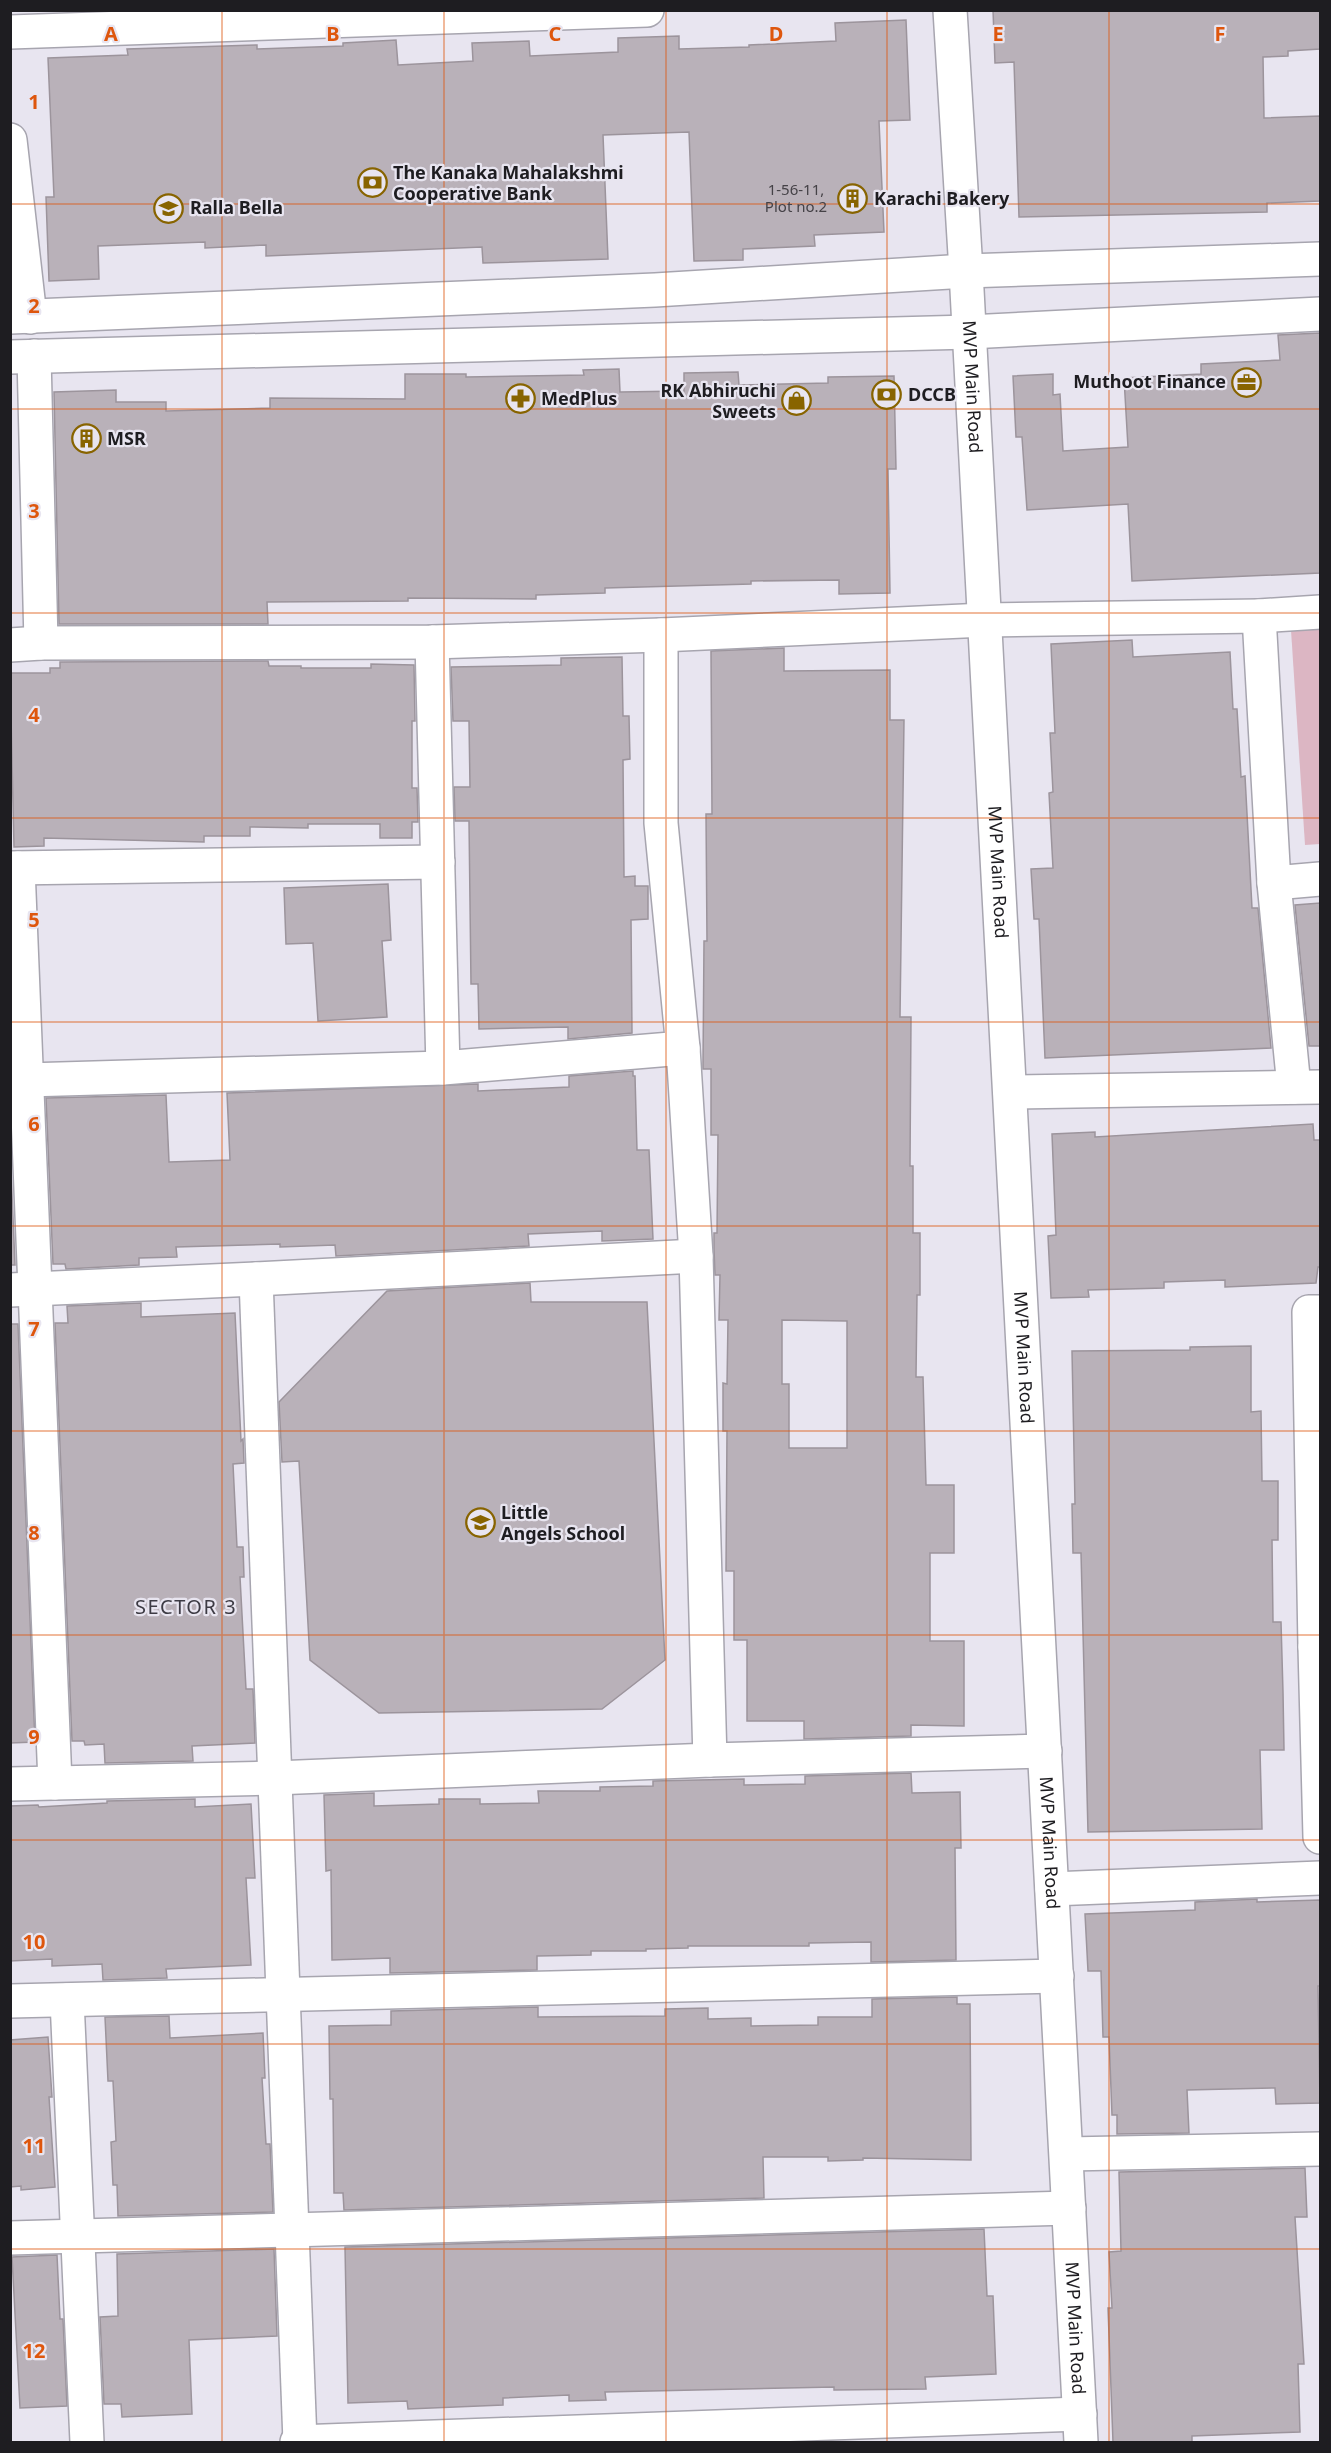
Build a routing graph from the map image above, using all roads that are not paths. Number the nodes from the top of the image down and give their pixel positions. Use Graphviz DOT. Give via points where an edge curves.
graph roads {
  1 [pos="647,10"];
  2 [pos="950,10"];
  3 [pos="377,15"];
  4 [pos="10,32"];
  5 [pos="10,140"];
  6 [pos="1320,259"];
  7 [pos="966,271"];
  8 [pos="1320,314"];
  9 [pos="20,317"];
  10 [pos="969,332"];
  11 [pos="22,356"];
  12 [pos="1320,612"];
  13 [pos="1258,616"];
  14 [pos="985,620"];
  15 [pos="661,635"];
  16 [pos="432,642"];
  17 [pos="26,644"];
  18 [pos="438,862"];
  19 [pos="14,868"];
  20 [pos="1320,879"];
  21 [pos="1274,884"];
  22 [pos="683,1048"];
  23 [pos="443,1068"];
  24 [pos="26,1080"];
  25 [pos="1307,1087"];
  26 [pos="1010,1092"];
  27 [pos="696,1256"];
  28 [pos="256,1280"];
  29 [pos="23,1289"];
  30 [pos="1320,1312"];
  31 [pos="1318,1647"];
  32 [pos="1045,1750"];
  33 [pos="710,1761"];
  34 [pos="275,1778"];
  35 [pos="55,1783"];
  36 [pos="10,1784"];
  37 [pos="1320,1837"];
  38 [pos="1320,1878"];
  39 [pos="1052,1889"];
  40 [pos="1057,1976"];
  41 [pos="283,1995"];
  42 [pos="67,2000"];
  43 [pos="10,2001"];
  44 [pos="1320,2149"];
  45 [pos="1066,2154"];
  46 [pos="1069,2208"];
  47 [pos="292,2232"];
  48 [pos="77,2237"];
  49 [pos="10,2238"];
  50 [pos="1080,2428"];
  51 [pos="87,2442"];
  52 [pos="298,2442"];
  1 -- 3 [label="street"];
  2 -- 7 [label="street, MVP Main Road"];
  3 -- 4 [label="street"];
  5 -- 9 [label="street"];
  6 -- 7 [label="street"];
  7 -- 9 [label="street" via="655,290"];
  7 -- 10 [label="street, MVP Main Road"];
  8 -- 10 [label="street"];
  10 -- 11 [label="street"];
  10 -- 14 [label="street, MVP Main Road"];
  11 -- 17 [label="street"];
  12 -- 13 [label="street"];
  13 -- 14 [label="street"];
  13 -- 21 [label="street"];
  14 -- 15 [label="street"];
  14 -- 26 [label="street, MVP Main Road"];
  15 -- 16 [label="street"];
  15 -- 22 [label="street" via="662,822"];
  16 -- 17 [label="street"];
  16 -- 18 [label="street"];
  18 -- 19 [label="street"];
  18 -- 23 [label="street"];
  19 -- 24 [label="street"];
  20 -- 21 [label="street"];
  21 -- 25 [label="street"];
  22 -- 23 [label="street"];
  22 -- 27 [label="street"];
  23 -- 24 [label="street"];
  24 -- 29 [label="street"];
  25 -- 26 [label="street"];
  26 -- 32 [label="street, MVP Main Road"];
  27 -- 28 [label="street"];
  27 -- 33 [label="street"];
  28 -- 29 [label="street"];
  28 -- 34 [label="street"];
  29 -- 35 [label="street"];
  30 -- 31 [label="street" via="1309,1312"];
  31 -- 37 [label="street"];
  32 -- 33 [label="street"];
  32 -- 39 [label="street, MVP Main Road"];
  33 -- 34 [label="street"];
  34 -- 35 [label="street"];
  34 -- 41 [label="street"];
  35 -- 36 [label="street"];
  38 -- 39 [label="street"];
  39 -- 40 [label="street, MVP Main Road"];
  40 -- 41 [label="street"];
  40 -- 45 [label="street, MVP Main Road"];
  41 -- 42 [label="street"];
  41 -- 47 [label="street"];
  42 -- 43 [label="street"];
  42 -- 48 [label="street"];
  44 -- 45 [label="street"];
  45 -- 46 [label="street, MVP Main Road"];
  46 -- 47 [label="street"];
  46 -- 50 [label="street, MVP Main Road"];
  47 -- 48 [label="street"];
  47 -- 52 [label="street"];
  48 -- 49 [label="street"];
  48 -- 51 [label="street"];
  50 -- 52 [label="street"];
}
